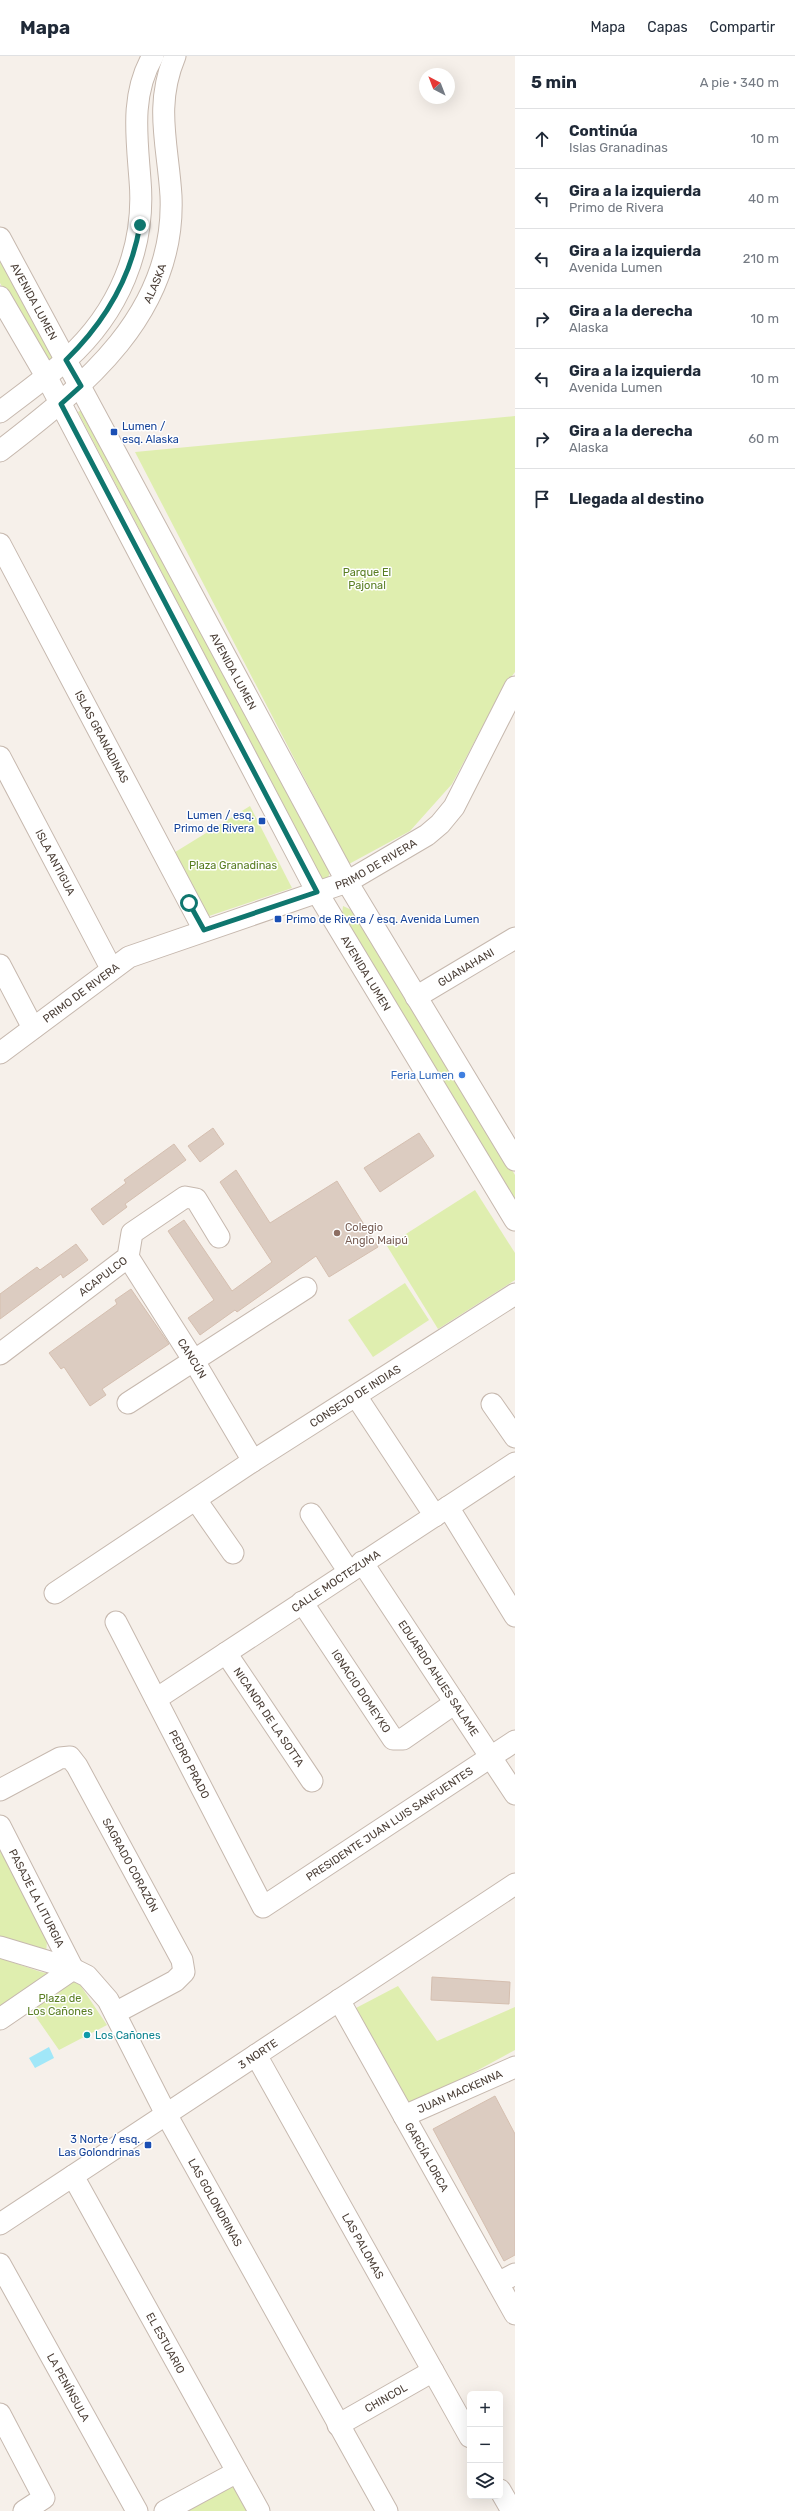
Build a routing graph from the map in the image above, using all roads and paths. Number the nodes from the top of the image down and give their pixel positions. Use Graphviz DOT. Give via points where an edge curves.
graph roads {
  1 [pos="153,56"];
  2 [pos="175,56"];
  3 [pos="0,238"];
  4 [pos="0,297"];
  5 [pos="66,360"];
  6 [pos="46,376"];
  7 [pos="81,386"];
  8 [pos="61,404"];
  9 [pos="0,412"];
  10 [pos="0,451"];
  11 [pos="0,544"];
  12 [pos="515,687"];
  13 [pos="0,757"];
  14 [pos="347,882"];
  15 [pos="317,892"];
  16 [pos="204,930"];
  17 [pos="512,945"];
  18 [pos="0,965"];
  19 [pos="111,968"];
  20 [pos="416,997"];
  21 [pos="33,1028"];
  22 [pos="0,1053"];
  23 [pos="513,1153"];
  24 [pos="515,1220"];
  25 [pos="219,1237"];
  26 [pos="128,1257"];
  27 [pos="306,1288"];
  28 [pos="515,1294"];
  29 [pos="0,1354"];
  30 [pos="194,1361"];
  31 [pos="356,1396"];
  32 [pos="128,1403"];
  33 [pos="492,1404"];
  34 [pos="515,1437"];
  35 [pos="253,1461"];
  36 [pos="515,1463"];
  37 [pos="196,1500"];
  38 [pos="442,1511"];
  39 [pos="310,1514"];
  40 [pos="233,1553"];
  41 [pos="356,1567"];
  42 [pos="55,1593"];
  43 [pos="302,1602"];
  44 [pos="515,1616"];
  45 [pos="116,1622"];
  46 [pos="226,1653"];
  47 [pos="156,1699"];
  48 [pos="455,1703"];
  49 [pos="515,1741"];
  50 [pos="490,1757"];
  51 [pos="312,1781"];
  52 [pos="0,1790"];
  53 [pos="515,1794"];
  54 [pos="0,1826"];
  55 [pos="515,1884"];
  56 [pos="263,1907"];
  57 [pos="0,1947"];
  58 [pos="73,1969"];
  59 [pos="339,2000"];
  60 [pos="115,2014"];
  61 [pos="0,2019"];
  62 [pos="256,2055"];
  63 [pos="515,2067"];
  64 [pos="166,2114"];
  65 [pos="404,2116"];
  66 [pos="73,2176"];
  67 [pos="0,2224"];
  68 [pos="0,2264"];
  69 [pos="506,2279"];
  70 [pos="515,2314"];
  71 [pos="433,2371"];
  72 [pos="0,2414"];
  73 [pos="338,2425"];
  74 [pos="467,2432"];
  75 [pos="237,2472"];
  76 [pos="503,2495"];
  77 [pos="24,2511"];
  78 [pos="137,2511"];
  79 [pos="165,2511"];
  80 [pos="259,2511"];
  81 [pos="387,2511"];
  82 [pos="512,2511"];
  1 -- 5 [label="street" via="140,84 136,109 141,210 134,255 112,302 91,333"];
  2 -- 7 [label="street, ALASKA" via="167,80 162,110 171,201 170,225 164,256 154,287 136,321 116,348"];
  3 -- 5 [label="street, AVENIDA LUMEN"];
  4 -- 6 [label="street, AVENIDA LUMEN"];
  5 -- 6 [label="street"];
  5 -- 7 [label="street, AVENIDA LUMEN"];
  6 -- 8 [label="street, AVENIDA LUMEN"];
  6 -- 9 [label="street"];
  7 -- 8 [label="street, ALASKA"];
  7 -- 14 [label="street, AVENIDA LUMEN"];
  8 -- 10 [label="street, ALASKA"];
  8 -- 15 [label="street, AVENIDA LUMEN"];
  11 -- 16 [label="street, ISLAS GRANADINAS"];
  12 -- 14 [label="street, PRIMO DE RIVERA" via="468,785 440,824 427,835"];
  13 -- 19 [label="street, ISLA ANTIGUA"];
  14 -- 15 [label="street, PRIMO DE RIVERA"];
  14 -- 20 [label="street, AVENIDA LUMEN"];
  15 -- 16 [label="street, PRIMO DE RIVERA"];
  15 -- 24 [label="street, AVENIDA LUMEN"];
  16 -- 19 [label="street, PRIMO DE RIVERA" via="145,950"];
  17 -- 20 [label="street, GUANAHANI"];
  18 -- 21 [label="street"];
  19 -- 21 [label="street, PRIMO DE RIVERA"];
  20 -- 23 [label="street, AVENIDA LUMEN"];
  21 -- 22 [label="street, PRIMO DE RIVERA"];
  25 -- 26 [label="street, ACAPULCO" via="196,1199 185,1197 132,1233"];
  26 -- 29 [label="street, ACAPULCO"];
  26 -- 30 [label="street, CANCÚN"];
  27 -- 30 [label="street"];
  28 -- 31 [label="street, CONSEJO DE INDIAS"];
  30 -- 32 [label="street"];
  30 -- 35 [label="street, CANCÚN"];
  31 -- 35 [label="street, CONSEJO DE INDIAS"];
  31 -- 38 [label="street"];
  33 -- 34 [label="street"];
  35 -- 37 [label="street, CONSEJO DE INDIAS"];
  36 -- 38 [label="street, CALLE MOCTEZUMA"];
  37 -- 40 [label="street"];
  37 -- 42 [label="street, CONSEJO DE INDIAS"];
  38 -- 41 [label="street, CALLE MOCTEZUMA"];
  38 -- 44 [label="street"];
  39 -- 41 [label="street, EDUARDO AHUES SALAME"];
  41 -- 43 [label="street, CALLE MOCTEZUMA"];
  41 -- 48 [label="street, EDUARDO AHUES SALAME"];
  43 -- 46 [label="street, CALLE MOCTEZUMA"];
  43 -- 48 [label="street, IGNACIO DOMEYKO" via="393,1738 403,1738"];
  45 -- 47 [label="street, PEDRO PRADO"];
  46 -- 47 [label="street, CALLE MOCTEZUMA"];
  46 -- 51 [label="street, NICANOR DE LA SOTTA"];
  47 -- 56 [label="street, PEDRO PRADO"];
  48 -- 50 [label="street, EDUARDO AHUES SALAME"];
  49 -- 50 [label="street, PRESIDENTE JUAN LUIS SANFUENTES"];
  50 -- 53 [label="street, EDUARDO AHUES SALAME"];
  50 -- 56 [label="street, PRESIDENTE JUAN LUIS SANFUENTES"];
  52 -- 60 [label="street, SAGRADO CORAZÓN" via="60,1758 70,1757 182,1960 184,1972 175,1982"];
  54 -- 58 [label="street, PASAJE LA LITURGIA"];
  55 -- 59 [label="street, 3 NORTE"];
  57 -- 58 [label="street, LAS GOLONDRINAS"];
  58 -- 60 [label="street, LAS GOLONDRINAS" via="87,1976 99,1987"];
  58 -- 61 [label="street"];
  59 -- 62 [label="street, 3 NORTE"];
  59 -- 65 [label="street, GARCÍA LORCA"];
  60 -- 64 [label="street, LAS GOLONDRINAS"];
  62 -- 64 [label="street, 3 NORTE"];
  62 -- 71 [label="street, LAS PALOMAS"];
  63 -- 65 [label="street, JUAN MACKENNA"];
  64 -- 66 [label="street, 3 NORTE"];
  64 -- 73 [label="street, LAS GOLONDRINAS"];
  65 -- 69 [label="street, GARCÍA LORCA"];
  66 -- 67 [label="street, 3 NORTE"];
  66 -- 75 [label="street, EL ESTUARIO"];
  68 -- 78 [label="street, LA PENÍNSULA"];
  69 -- 70 [label="street, GARCÍA LORCA"];
  71 -- 73 [label="street, CHINCOL"];
  71 -- 74 [label="street, LAS PALOMAS"];
  72 -- 77 [label="street" via="44,2498"];
  73 -- 81 [label="street, LAS GOLONDRINAS"];
  75 -- 79 [label="street"];
  75 -- 80 [label="street, EL ESTUARIO"];
  76 -- 82 [label="street"];
}
